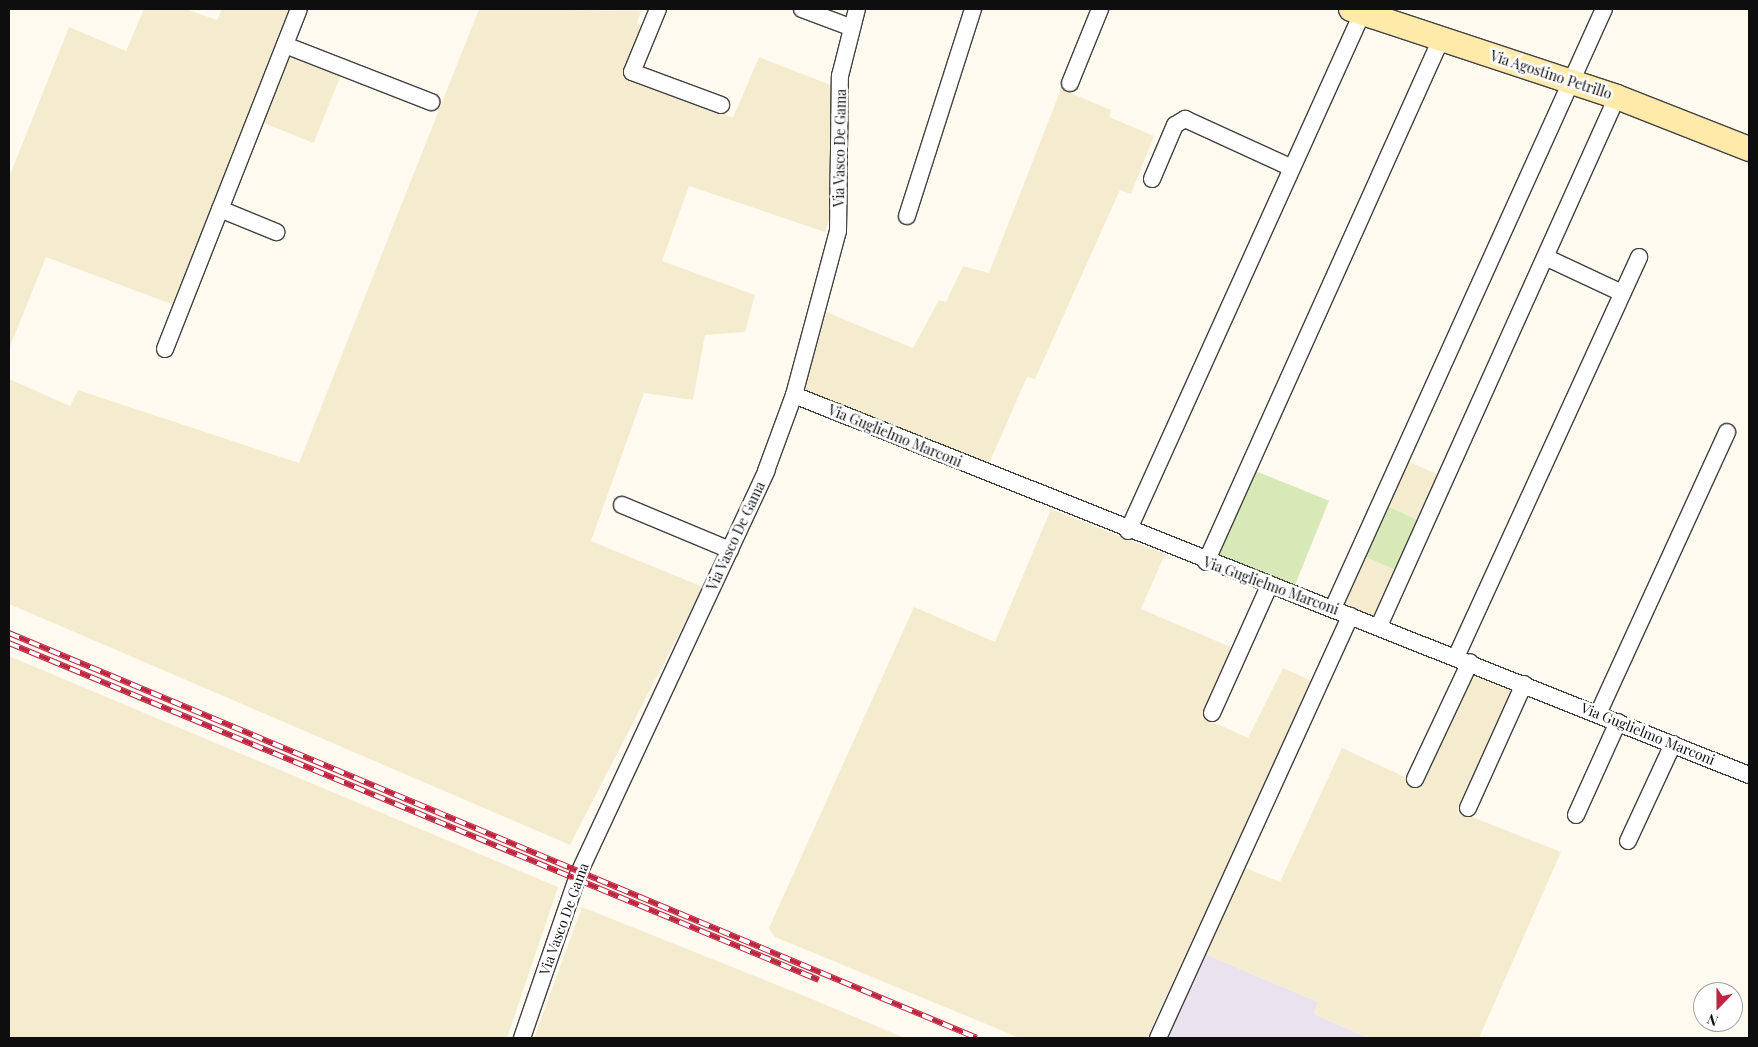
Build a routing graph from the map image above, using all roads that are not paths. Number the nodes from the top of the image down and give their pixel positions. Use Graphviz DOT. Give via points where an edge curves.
graph roads {
  1 [pos="299,9"];
  2 [pos="658,9"];
  3 [pos="802,9"];
  4 [pos="857,9"];
  5 [pos="973,9"];
  6 [pos="1100,9"];
  7 [pos="1604,9"];
  8 [pos="1359,10"];
  9 [pos="850,27"];
  10 [pos="1441,39"];
  11 [pos="285,45"];
  12 [pos="1070,83"];
  13 [pos="1573,83"];
  14 [pos="1617,97"];
  15 [pos="431,102"];
  16 [pos="721,105"];
  17 [pos="1749,149"];
  18 [pos="1290,167"];
  19 [pos="1152,179"];
  20 [pos="220,209"];
  21 [pos="907,216"];
  22 [pos="276,232"];
  23 [pos="1639,257"];
  24 [pos="1547,258"];
  25 [pos="1622,293"];
  26 [pos="165,349"];
  27 [pos="794,395"];
  28 [pos="1727,432"];
  29 [pos="622,505"];
  30 [pos="1128,531"];
  31 [pos="730,550"];
  32 [pos="1206,562"];
  33 [pos="1270,584"];
  34 [pos="1333,608"];
  35 [pos="1350,616"];
  36 [pos="1379,626"];
  37 [pos="1463,659"];
  38 [pos="1524,684"];
  39 [pos="1212,713"];
  40 [pos="1598,714"];
  41 [pos="1618,722"];
  42 [pos="1673,744"];
  43 [pos="1749,775"];
  44 [pos="1415,779"];
  45 [pos="1468,808"];
  46 [pos="1576,816"];
  47 [pos="1628,841"];
  48 [pos="522,1038"];
  49 [pos="1158,1038"];
  1 -- 11 [label="street"];
  2 -- 16 [label="street" via="632,72"];
  3 -- 9 [label="street"];
  4 -- 9 [label="street, Via Vasco De Gama"];
  5 -- 21 [label="street"];
  6 -- 12 [label="street"];
  7 -- 13 [label="street"];
  8 -- 10 [label="street, Via Agostino Petrillo"];
  8 -- 18 [label="street"];
  9 -- 27 [label="street, Via Vasco De Gama" via="840,76 838,231"];
  10 -- 13 [label="street, Via Agostino Petrillo"];
  10 -- 32 [label="street"];
  11 -- 15 [label="street"];
  11 -- 20 [label="street"];
  13 -- 14 [label="street, Via Agostino Petrillo"];
  13 -- 34 [label="street"];
  14 -- 17 [label="street, Via Agostino Petrillo"];
  14 -- 24 [label="street"];
  18 -- 19 [label="street" via="1185,119 1175,125"];
  18 -- 30 [label="street"];
  20 -- 22 [label="street"];
  20 -- 26 [label="street"];
  23 -- 25 [label="street"];
  24 -- 25 [label="street"];
  24 -- 36 [label="street"];
  25 -- 37 [label="street"];
  27 -- 30 [label="street, Via Guglielmo Marconi"];
  27 -- 31 [label="street, Via Vasco De Gama"];
  28 -- 40 [label="street"];
  29 -- 31 [label="street"];
  30 -- 32 [label="street, Via Guglielmo Marconi"];
  31 -- 48 [label="street, Via Vasco De Gama" via="578,876"];
  32 -- 33 [label="street, Via Guglielmo Marconi"];
  33 -- 34 [label="street, Via Guglielmo Marconi"];
  33 -- 39 [label="street"];
  34 -- 35 [label="street, Via Guglielmo Marconi"];
  35 -- 36 [label="street, Via Guglielmo Marconi"];
  35 -- 49 [label="street"];
  36 -- 37 [label="street, Via Guglielmo Marconi"];
  37 -- 38 [label="street, Via Guglielmo Marconi"];
  37 -- 44 [label="street"];
  38 -- 40 [label="street, Via Guglielmo Marconi"];
  38 -- 45 [label="street"];
  40 -- 41 [label="street, Via Guglielmo Marconi"];
  41 -- 42 [label="street, Via Guglielmo Marconi"];
  41 -- 46 [label="street"];
  42 -- 43 [label="street, Via Guglielmo Marconi"];
  42 -- 47 [label="street"];
}
